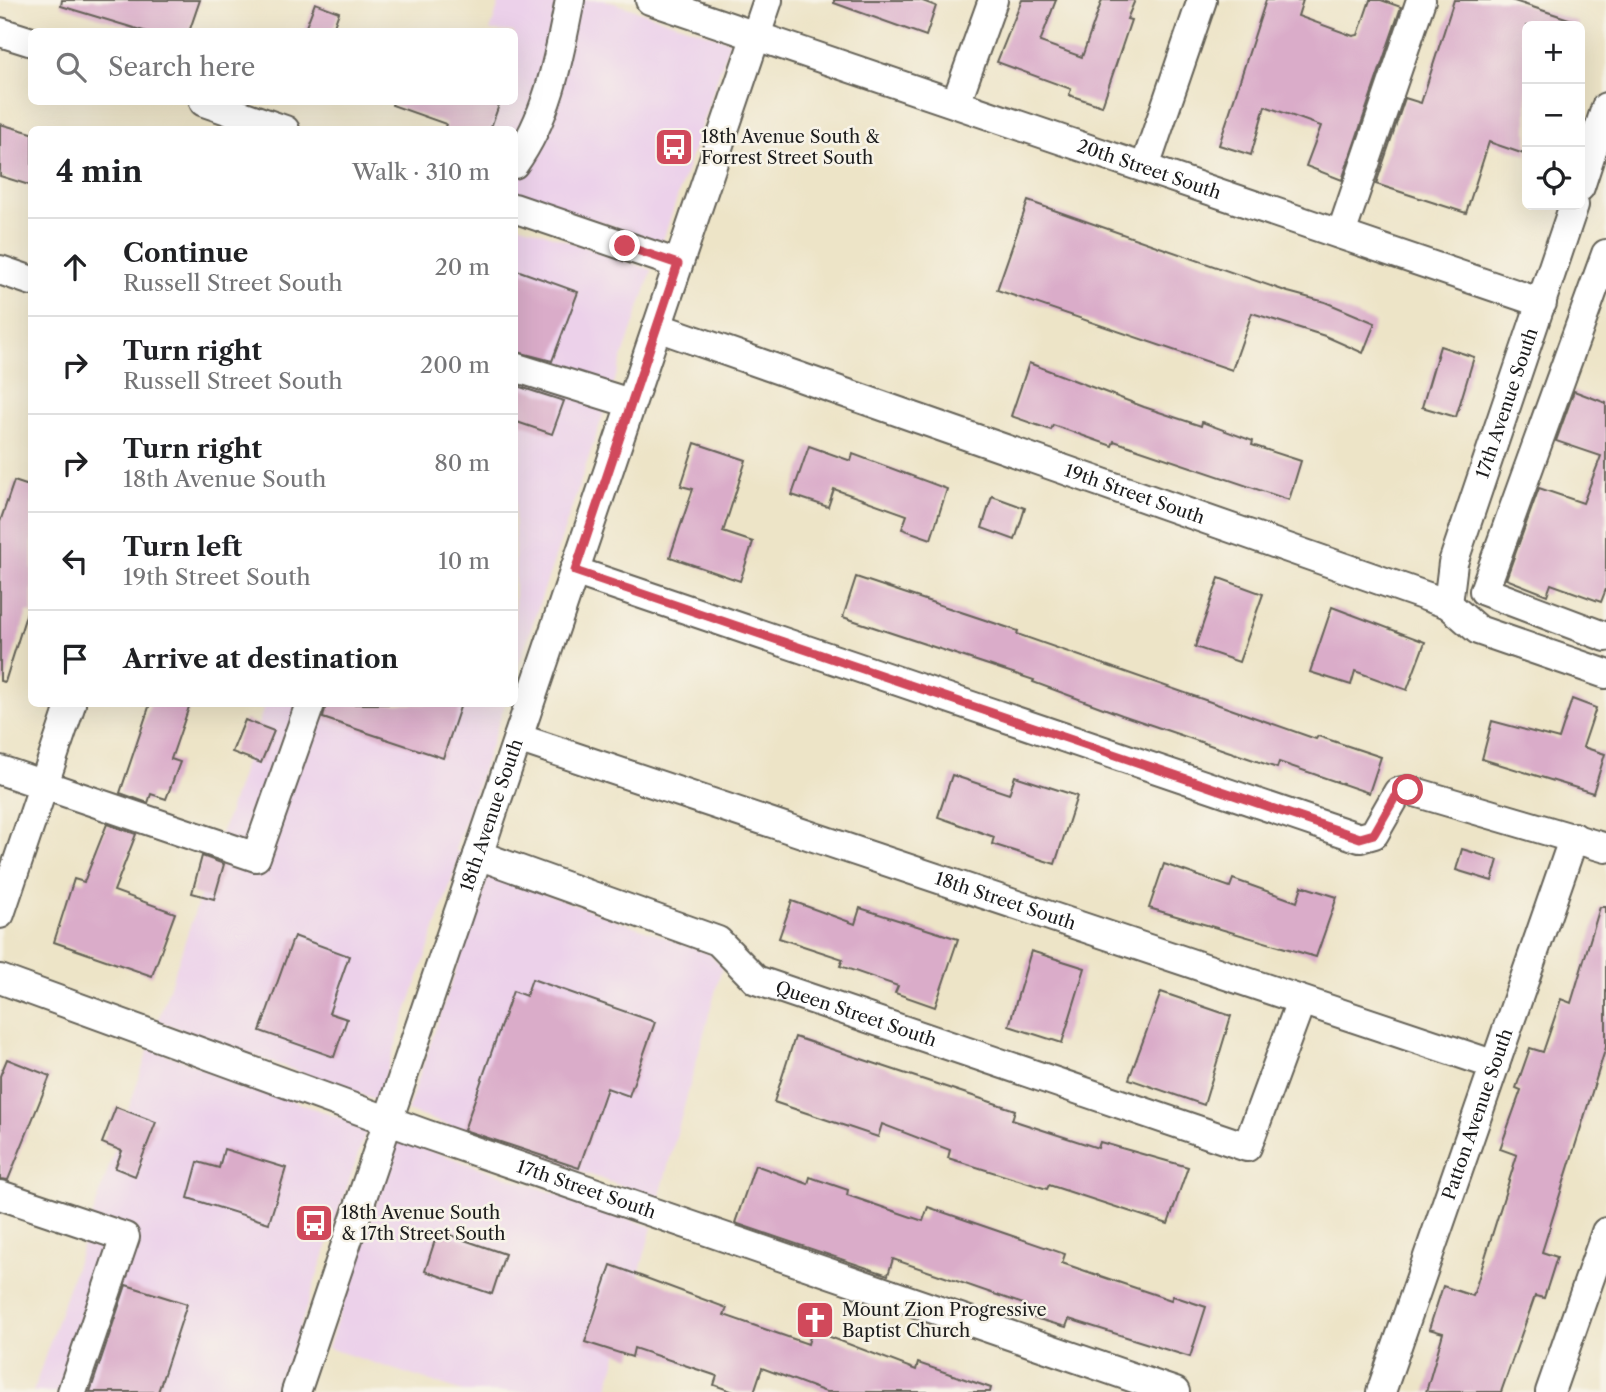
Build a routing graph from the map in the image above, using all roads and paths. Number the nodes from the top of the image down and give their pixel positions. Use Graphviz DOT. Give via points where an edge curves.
graph roads {
  1 [pos="570,0"];
  2 [pos="650,0"];
  3 [pos="768,0"];
  4 [pos="993,0"];
  5 [pos="1202,0"];
  6 [pos="1422,0"];
  7 [pos="0,32"];
  8 [pos="756,35"];
  9 [pos="28,41"];
  10 [pos="956,103"];
  11 [pos="212,105"];
  12 [pos="1606,107"];
  13 [pos="268,126"];
  14 [pos="518,156"];
  15 [pos="1145,167"];
  16 [pos="1585,172"];
  17 [pos="518,209"];
  18 [pos="1572,210"];
  19 [pos="1341,234"];
  20 [pos="1606,254"];
  21 [pos="678,264"];
  22 [pos="1542,303"];
  23 [pos="657,327"];
  24 [pos="518,368"];
  25 [pos="629,403"];
  26 [pos="575,571"];
  27 [pos="1448,604"];
  28 [pos="1606,637"];
  29 [pos="1606,674"];
  30 [pos="70,707"];
  31 [pos="309,707"];
  32 [pos="518,738"];
  33 [pos="0,770"];
  34 [pos="44,785"];
  35 [pos="1574,838"];
  36 [pos="1606,848"];
  37 [pos="478,855"];
  38 [pos="0,914"];
  39 [pos="0,979"];
  40 [pos="1301,1001"];
  41 [pos="1495,1065"];
  42 [pos="387,1120"];
  43 [pos="0,1195"];
  44 [pos="1606,1233"];
  45 [pos="72,1392"];
  46 [pos="296,1392"];
  47 [pos="1175,1392"];
  48 [pos="1381,1392"];
  49 [pos="1550,1392"];
  1 -- 14 [label="street" via="556,70"];
  2 -- 8 [label="street, 20th Street South"];
  3 -- 8 [label="street, 18th Avenue South"];
  4 -- 10 [label="street"];
  5 -- 15 [label="street"];
  6 -- 19 [label="street"];
  7 -- 9 [label="street"];
  8 -- 10 [label="street, 20th Street South"];
  8 -- 21 [label="street, 18th Avenue South"];
  10 -- 15 [label="street, 20th Street South"];
  11 -- 13 [label="street"];
  12 -- 16 [label="street"];
  15 -- 19 [label="street, 20th Street South"];
  17 -- 21 [label="street"];
  18 -- 22 [label="street, 17th Avenue South"];
  19 -- 22 [label="street, 20th Street South"];
  20 -- 28 [label="street" via="1484,591"];
  21 -- 23 [label="street, 18th Avenue South"];
  22 -- 27 [label="street, 17th Avenue South" via="1453,563"];
  23 -- 25 [label="street, 18th Avenue South"];
  23 -- 27 [label="street, 19th Street South"];
  24 -- 25 [label="street"];
  25 -- 26 [label="street, 18th Avenue South"];
  26 -- 32 [label="street, 18th Avenue South"];
  26 -- 35 [label="street" via="1360,838 1374,834 1398,792 1408,790"];
  27 -- 29 [label="street, 19th Street South" via="1478,630"];
  30 -- 34 [label="street"];
  31 -- 34 [label="street" via="256,857"];
  32 -- 37 [label="street, 18th Avenue South"];
  32 -- 40 [label="street, 18th Street South"];
  33 -- 34 [label="street"];
  34 -- 38 [label="street"];
  35 -- 36 [label="street"];
  35 -- 41 [label="street, Patton Avenue South"];
  37 -- 40 [label="street, Queen Street South" via="718,941 756,980 1247,1147"];
  37 -- 42 [label="street, 18th Avenue South"];
  39 -- 42 [label="street, 17th Street South"];
  40 -- 41 [label="street, 18th Street South"];
  41 -- 48 [label="street, Patton Avenue South"];
  42 -- 46 [label="street, 18th Avenue South"];
  42 -- 47 [label="street, 17th Street South"];
  43 -- 45 [label="street" via="125,1237"];
  44 -- 49 [label="street"];
}
